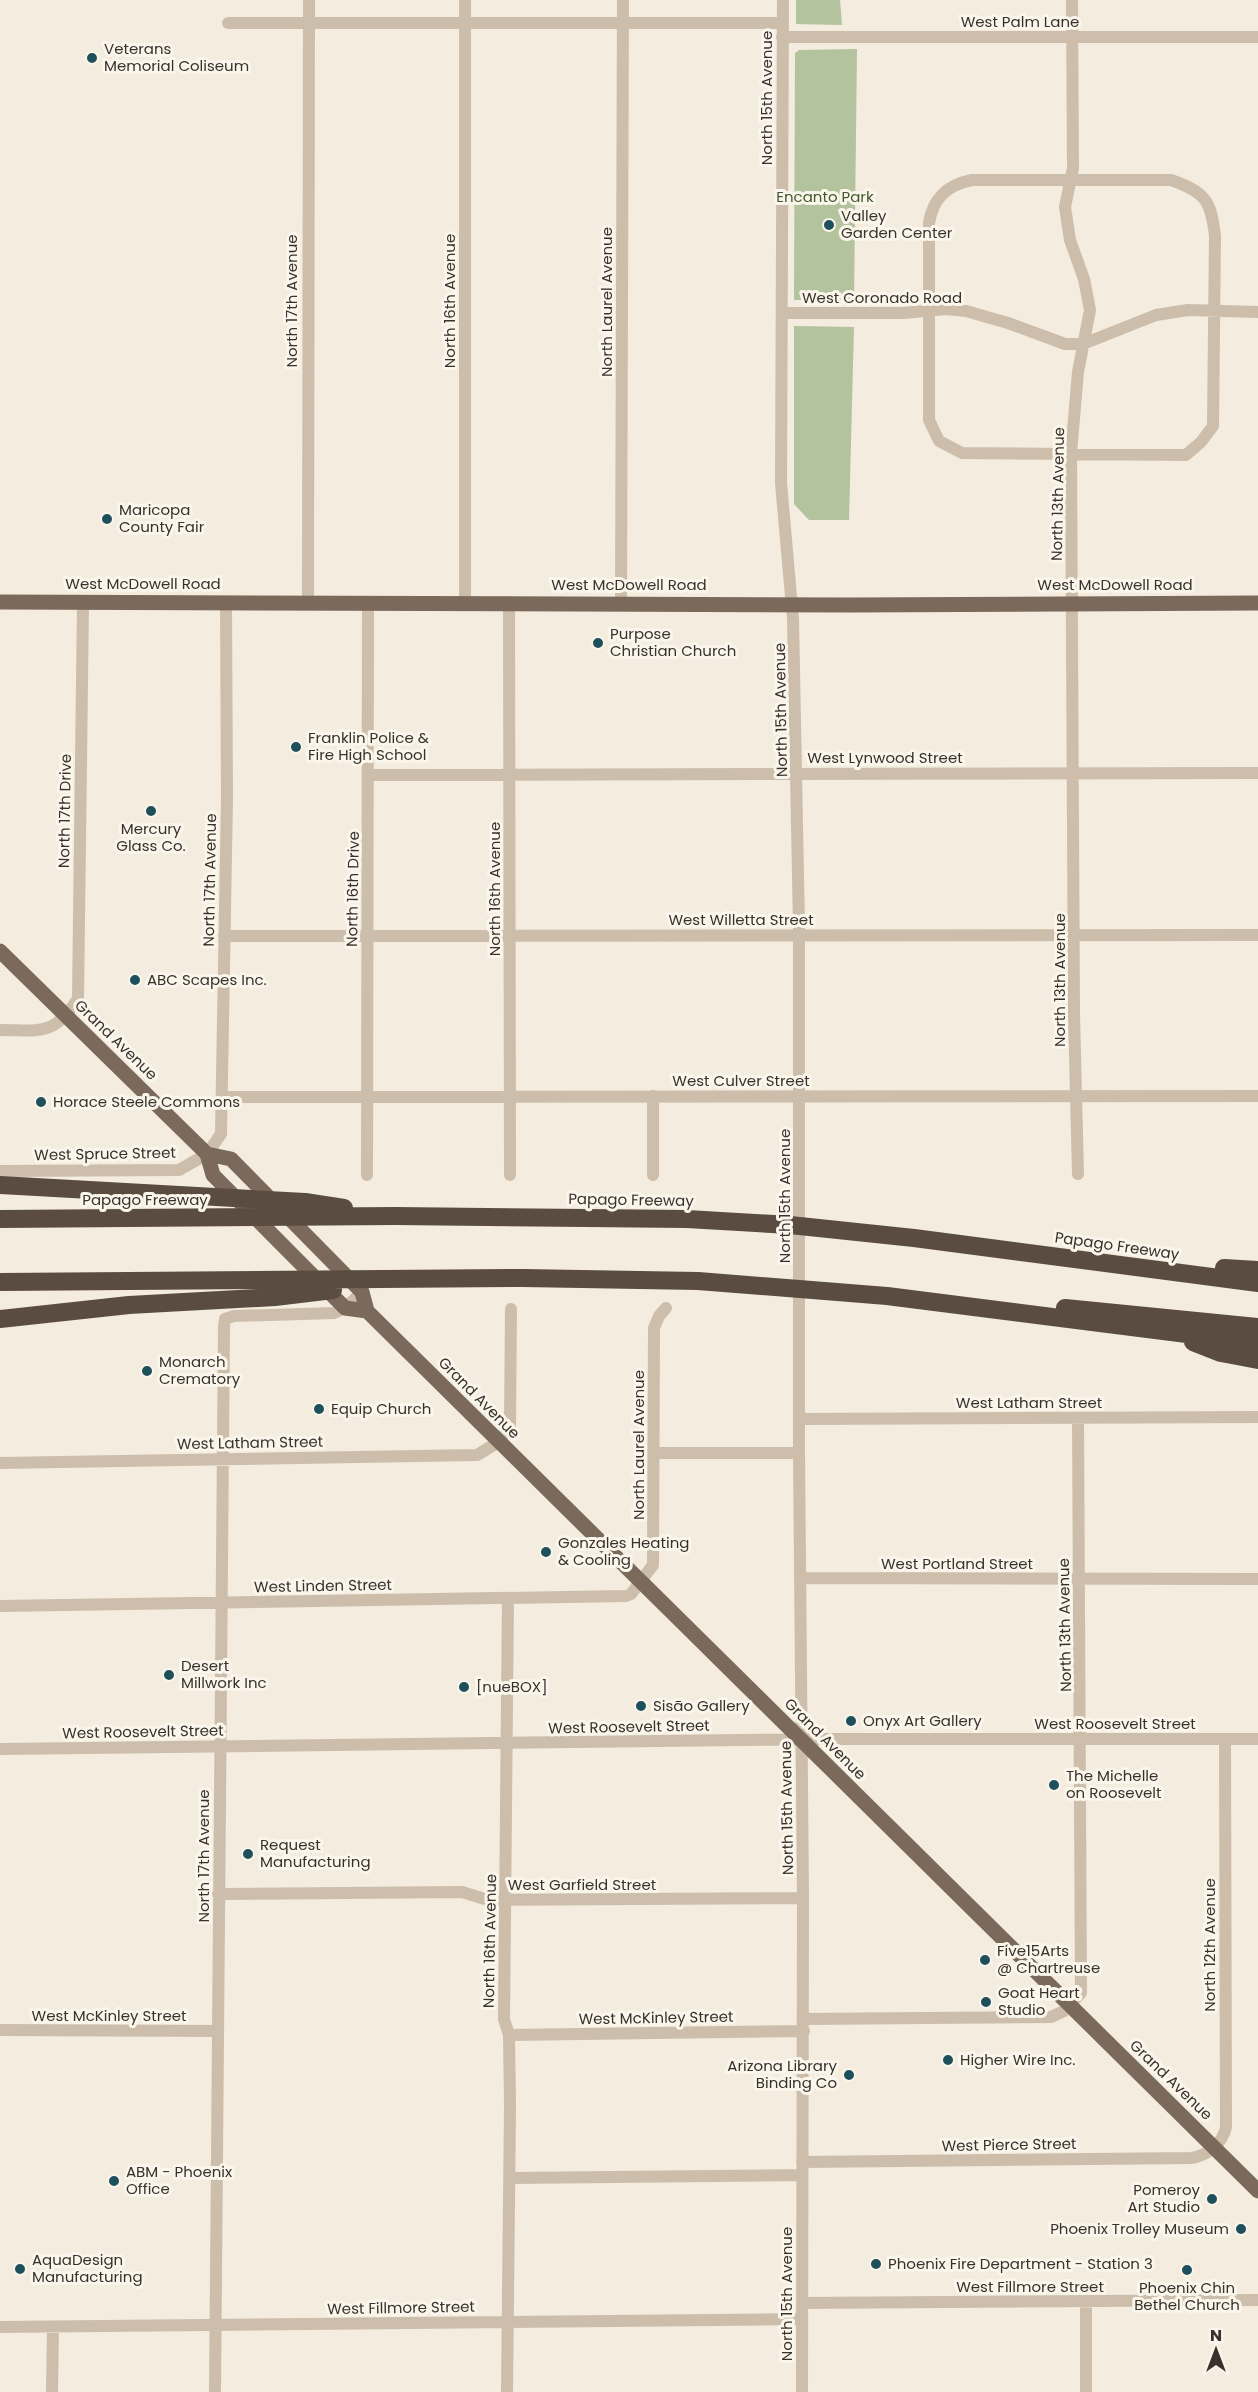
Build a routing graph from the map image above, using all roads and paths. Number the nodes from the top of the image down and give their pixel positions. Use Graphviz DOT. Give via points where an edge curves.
graph roads {
  1 [pos="309,0"];
  2 [pos="465,0"];
  3 [pos="622,0"];
  4 [pos="783,0"];
  5 [pos="1072,0"];
  6 [pos="228,23"];
  7 [pos="309,23"];
  8 [pos="465,23"];
  9 [pos="622,23"];
  10 [pos="782,30"];
  11 [pos="1072,37"];
  12 [pos="1258,37"];
  13 [pos="1068,181"];
  14 [pos="928,310"];
  15 [pos="1214,311"];
  16 [pos="1258,312"];
  17 [pos="782,313"];
  18 [pos="1083,344"];
  19 [pos="1071,453"];
  20 [pos="0,602"];
  21 [pos="226,602"];
  22 [pos="465,602"];
  23 [pos="509,602"];
  24 [pos="83,603"];
  25 [pos="308,603"];
  26 [pos="368,603"];
  27 [pos="621,603"];
  28 [pos="1072,603"];
  29 [pos="1258,603"];
  30 [pos="792,604"];
  31 [pos="1075,771"];
  32 [pos="797,773"];
  33 [pos="1258,773"];
  34 [pos="510,774"];
  35 [pos="368,775"];
  36 [pos="799,935"];
  37 [pos="1258,935"];
  38 [pos="224,936"];
  39 [pos="367,936"];
  40 [pos="510,936"];
  41 [pos="1074,936"];
  42 [pos="0,951"];
  43 [pos="66,1016"];
  44 [pos="0,1030"];
  45 [pos="367,1096"];
  46 [pos="510,1096"];
  47 [pos="653,1096"];
  48 [pos="800,1096"];
  49 [pos="1076,1096"];
  50 [pos="1258,1096"];
  51 [pos="224,1097"];
  52 [pos="207,1154"];
  53 [pos="0,1171"];
  54 [pos="1078,1174"];
  55 [pos="367,1175"];
  56 [pos="510,1175"];
  57 [pos="653,1175"];
  58 [pos="0,1185"];
  59 [pos="396,1216"];
  60 [pos="0,1219"];
  61 [pos="1129,1265"];
  62 [pos="1258,1270"];
  63 [pos="413,1280"];
  64 [pos="0,1282"];
  65 [pos="1258,1283"];
  66 [pos="362,1292"];
  67 [pos="937,1301"];
  68 [pos="345,1308"];
  69 [pos="666,1308"];
  70 [pos="511,1309"];
  71 [pos="367,1311"];
  72 [pos="0,1319"];
  73 [pos="1258,1327"];
  74 [pos="1165,1331"];
  75 [pos="1258,1343"];
  76 [pos="1258,1360"];
  77 [pos="1258,1417"];
  78 [pos="1078,1418"];
  79 [pos="799,1419"];
  80 [pos="497,1443"];
  81 [pos="654,1453"];
  82 [pos="799,1453"];
  83 [pos="223,1459"];
  84 [pos="0,1462"];
  85 [pos="801,1578"];
  86 [pos="1079,1578"];
  87 [pos="1258,1579"];
  88 [pos="641,1583"];
  89 [pos="508,1598"];
  90 [pos="221,1602"];
  91 [pos="0,1606"];
  92 [pos="1081,1739"];
  93 [pos="1225,1739"];
  94 [pos="1258,1739"];
  95 [pos="801,1740"];
  96 [pos="506,1744"];
  97 [pos="219,1746"];
  98 [pos="0,1749"];
  99 [pos="218,1894"];
  100 [pos="803,1898"];
  101 [pos="506,1900"];
  102 [pos="1070,2006"];
  103 [pos="803,2025"];
  104 [pos="0,2030"];
  105 [pos="218,2031"];
  106 [pos="508,2035"];
  107 [pos="1214,2148"];
  108 [pos="802,2162"];
  109 [pos="802,2175"];
  110 [pos="510,2178"];
  111 [pos="1258,2191"];
  112 [pos="1258,2300"];
  113 [pos="1086,2302"];
  114 [pos="802,2303"];
  115 [pos="802,2319"];
  116 [pos="507,2322"];
  117 [pos="217,2325"];
  118 [pos="0,2327"];
  119 [pos="53,2327"];
  120 [pos="52,2392"];
  121 [pos="215,2392"];
  122 [pos="507,2392"];
  123 [pos="802,2392"];
  124 [pos="1086,2392"];
  1 -- 7 [label="street, North 17th Avenue"];
  2 -- 8 [label="street, North 16th Avenue"];
  3 -- 9 [label="street, North Laurel Avenue"];
  4 -- 10 [label="street, North 15th Avenue"];
  5 -- 11 [label="street, North 13th Avenue"];
  6 -- 7 [label="street, West Palm Lane"];
  7 -- 8 [label="street, West Palm Lane"];
  7 -- 25 [label="street, North 17th Avenue"];
  8 -- 9 [label="street, West Palm Lane"];
  8 -- 22 [label="street, North 16th Avenue"];
  9 -- 10 [label="street, West Palm Lane"];
  9 -- 27 [label="street, North Laurel Avenue"];
  10 -- 11 [label="street, West Palm Lane"];
  10 -- 17 [label="street, North 15th Avenue"];
  11 -- 12 [label="street, West Palm Lane"];
  11 -- 13 [label="street, North 13th Avenue" via="1073,168"];
  13 -- 14 [label="street" via="972,180 945,190 932,205 929,223"];
  13 -- 15 [label="street" via="1171,180 1205,196 1213,213 1215,236"];
  13 -- 18 [label="street, North 13th Avenue" via="1065,207 1070,240 1090,310"];
  14 -- 17 [label="street, West Coronado Road"];
  14 -- 18 [label="street, West Coronado Road" via="966,311 1065,344"];
  14 -- 19 [label="street" via="929,420 939,441 962,453"];
  15 -- 16 [label="street, West Coronado Road"];
  15 -- 18 [label="street, West Coronado Road" via="1156,315"];
  15 -- 19 [label="street" via="1213,426 1202,442 1185,455"];
  17 -- 30 [label="street, North 15th Avenue" via="781,483"];
  18 -- 19 [label="street, North 13th Avenue"];
  19 -- 28 [label="street, North 13th Avenue"];
  20 -- 24 [label="main road, West McDowell Road"];
  21 -- 24 [label="main road, West McDowell Road"];
  21 -- 25 [label="main road, West McDowell Road"];
  21 -- 38 [label="street, North 17th Avenue"];
  22 -- 23 [label="main road, West McDowell Road"];
  22 -- 26 [label="main road, West McDowell Road"];
  23 -- 27 [label="main road, West McDowell Road"];
  23 -- 34 [label="street, North 16th Avenue"];
  24 -- 43 [label="street, North 17th Drive" via="78,999"];
  25 -- 26 [label="main road, West McDowell Road"];
  26 -- 35 [label="street, North 16th Drive"];
  27 -- 30 [label="main road, West McDowell Road"];
  28 -- 29 [label="main road, West McDowell Road"];
  28 -- 30 [label="main road, West McDowell Road"];
  28 -- 31 [label="street, North 13th Avenue"];
  30 -- 32 [label="street, North 15th Avenue"];
  31 -- 32 [label="street, West Lynwood Street"];
  31 -- 33 [label="street, West Lynwood Street"];
  31 -- 41 [label="street, North 13th Avenue"];
  32 -- 34 [label="street, West Lynwood Street"];
  32 -- 36 [label="street, North 15th Avenue"];
  34 -- 35 [label="street, West Lynwood Street"];
  34 -- 40 [label="street, North 16th Avenue"];
  35 -- 39 [label="street, North 16th Drive"];
  36 -- 40 [label="street, West Willetta Street"];
  36 -- 41 [label="street, West Willetta Street"];
  36 -- 48 [label="street, North 15th Avenue"];
  37 -- 41 [label="street, West Willetta Street"];
  38 -- 39 [label="street, West Willetta Street"];
  38 -- 51 [label="street, North 17th Avenue"];
  39 -- 40 [label="street, West Willetta Street"];
  39 -- 45 [label="street, North 16th Drive"];
  40 -- 46 [label="street, North 16th Avenue"];
  41 -- 49 [label="street, North 13th Avenue"];
  42 -- 43 [label="main road, Grand Avenue"];
  43 -- 44 [label="street" via="49,1030"];
  43 -- 52 [label="main road, Grand Avenue"];
  45 -- 46 [label="street, West Culver Street"];
  45 -- 51 [label="street, West Culver Street"];
  45 -- 55 [label="street, North 16th Drive"];
  46 -- 47 [label="street, West Culver Street"];
  46 -- 56 [label="street, North 16th Avenue"];
  47 -- 48 [label="street, West Culver Street"];
  47 -- 57 [label="street"];
  48 -- 49 [label="street, West Culver Street"];
  48 -- 79 [label="street, North 15th Avenue"];
  49 -- 50 [label="street, West Culver Street"];
  49 -- 54 [label="street, North 13th Avenue"];
  51 -- 52 [label="street, North 17th Avenue" via="221,1134"];
  52 -- 53 [label="street, West Spruce Street" via="179,1170"];
  52 -- 66 [label="main road, Grand Avenue" via="231,1159"];
  52 -- 68 [label="main road, Grand Avenue" via="213,1175"];
  58 -- 59 [label="highway" via="305,1202"];
  59 -- 60 [label="highway, Papago Freeway"];
  59 -- 61 [label="highway, Papago Freeway" via="639,1217 842,1230"];
  61 -- 62 [label="highway"];
  61 -- 65 [label="highway, Papago Freeway"];
  63 -- 64 [label="highway"];
  63 -- 67 [label="highway" via="640,1279"];
  63 -- 72 [label="highway" via="275,1297 129,1305"];
  66 -- 68 [label="street"];
  66 -- 71 [label="main road, Grand Avenue"];
  67 -- 73 [label="highway" via="1090,1309"];
  67 -- 74 [label="highway"];
  68 -- 71 [label="main road"];
  68 -- 83 [label="street, North 17th Avenue" via="334,1313 225,1319"];
  69 -- 81 [label="street, North Laurel Avenue" via="654,1328"];
  70 -- 80 [label="street" via="510,1427"];
  71 -- 80 [label="main road, Grand Avenue"];
  74 -- 75 [label="highway"];
  74 -- 76 [label="highway" via="1221,1353"];
  77 -- 78 [label="street, West Latham Street"];
  78 -- 79 [label="street, West Latham Street"];
  78 -- 86 [label="street, North 13th Avenue"];
  79 -- 82 [label="street, North 15th Avenue"];
  80 -- 83 [label="street, West Latham Street" via="477,1455"];
  80 -- 88 [label="main road, Grand Avenue"];
  81 -- 82 [label="street"];
  81 -- 88 [label="street, North Laurel Avenue" via="653,1565"];
  82 -- 85 [label="street, North 15th Avenue"];
  83 -- 84 [label="street, West Latham Street"];
  83 -- 90 [label="street, North 17th Avenue"];
  85 -- 86 [label="street, West Portland Street"];
  85 -- 95 [label="street, North 15th Avenue"];
  86 -- 87 [label="street, West Portland Street"];
  86 -- 92 [label="street, North 13th Avenue"];
  88 -- 89 [label="street, West Linden Street" via="626,1596"];
  88 -- 95 [label="main road, Grand Avenue"];
  89 -- 90 [label="street, West Linden Street"];
  89 -- 96 [label="street, North 16th Avenue"];
  90 -- 91 [label="street, West Linden Street"];
  90 -- 97 [label="street, North 17th Avenue"];
  92 -- 93 [label="street, West Roosevelt Street"];
  92 -- 95 [label="street, West Roosevelt Street"];
  92 -- 102 [label="street, North 13th Avenue" via="1082,1989"];
  93 -- 94 [label="street, West Roosevelt Street"];
  93 -- 107 [label="street, North 12th Avenue" via="1226,2127"];
  95 -- 96 [label="street, West Roosevelt Street"];
  95 -- 100 [label="street, North 15th Avenue"];
  95 -- 102 [label="main road, Grand Avenue"];
  96 -- 97 [label="street, West Roosevelt Street"];
  96 -- 101 [label="street, North 16th Avenue"];
  97 -- 98 [label="street, West Roosevelt Street"];
  97 -- 99 [label="street, North 17th Avenue"];
  99 -- 101 [label="street, West Garfield Street" via="462,1892 488,1900"];
  99 -- 105 [label="street, North 17th Avenue"];
  100 -- 101 [label="street, West Garfield Street"];
  100 -- 103 [label="street, North 15th Avenue"];
  101 -- 106 [label="street, North 16th Avenue" via="504,2019"];
  102 -- 103 [label="street, West McKinley Street" via="1052,2017"];
  102 -- 107 [label="main road, Grand Avenue"];
  103 -- 106 [label="street, West McKinley Street"];
  103 -- 108 [label="street, North 15th Avenue"];
  104 -- 105 [label="street, West McKinley Street"];
  105 -- 117 [label="street, North 17th Avenue"];
  106 -- 110 [label="street, North 16th Avenue"];
  107 -- 108 [label="street, West Pierce Street" via="1191,2158"];
  107 -- 111 [label="main road, Grand Avenue"];
  108 -- 109 [label="street, North 15th Avenue"];
  109 -- 110 [label="street"];
  109 -- 114 [label="street, North 15th Avenue"];
  110 -- 116 [label="street, North 16th Avenue"];
  112 -- 113 [label="street, West Fillmore Street"];
  113 -- 114 [label="street, West Fillmore Street"];
  113 -- 124 [label="street"];
  114 -- 115 [label="street, North 15th Avenue"];
  115 -- 116 [label="street, West Fillmore Street"];
  115 -- 123 [label="street, North 15th Avenue"];
  116 -- 117 [label="street, West Fillmore Street"];
  116 -- 122 [label="street, North 16th Avenue"];
  117 -- 119 [label="street, West Fillmore Street"];
  117 -- 121 [label="street, North 17th Avenue"];
  118 -- 119 [label="street, West Fillmore Street"];
  119 -- 120 [label="street"];
}
